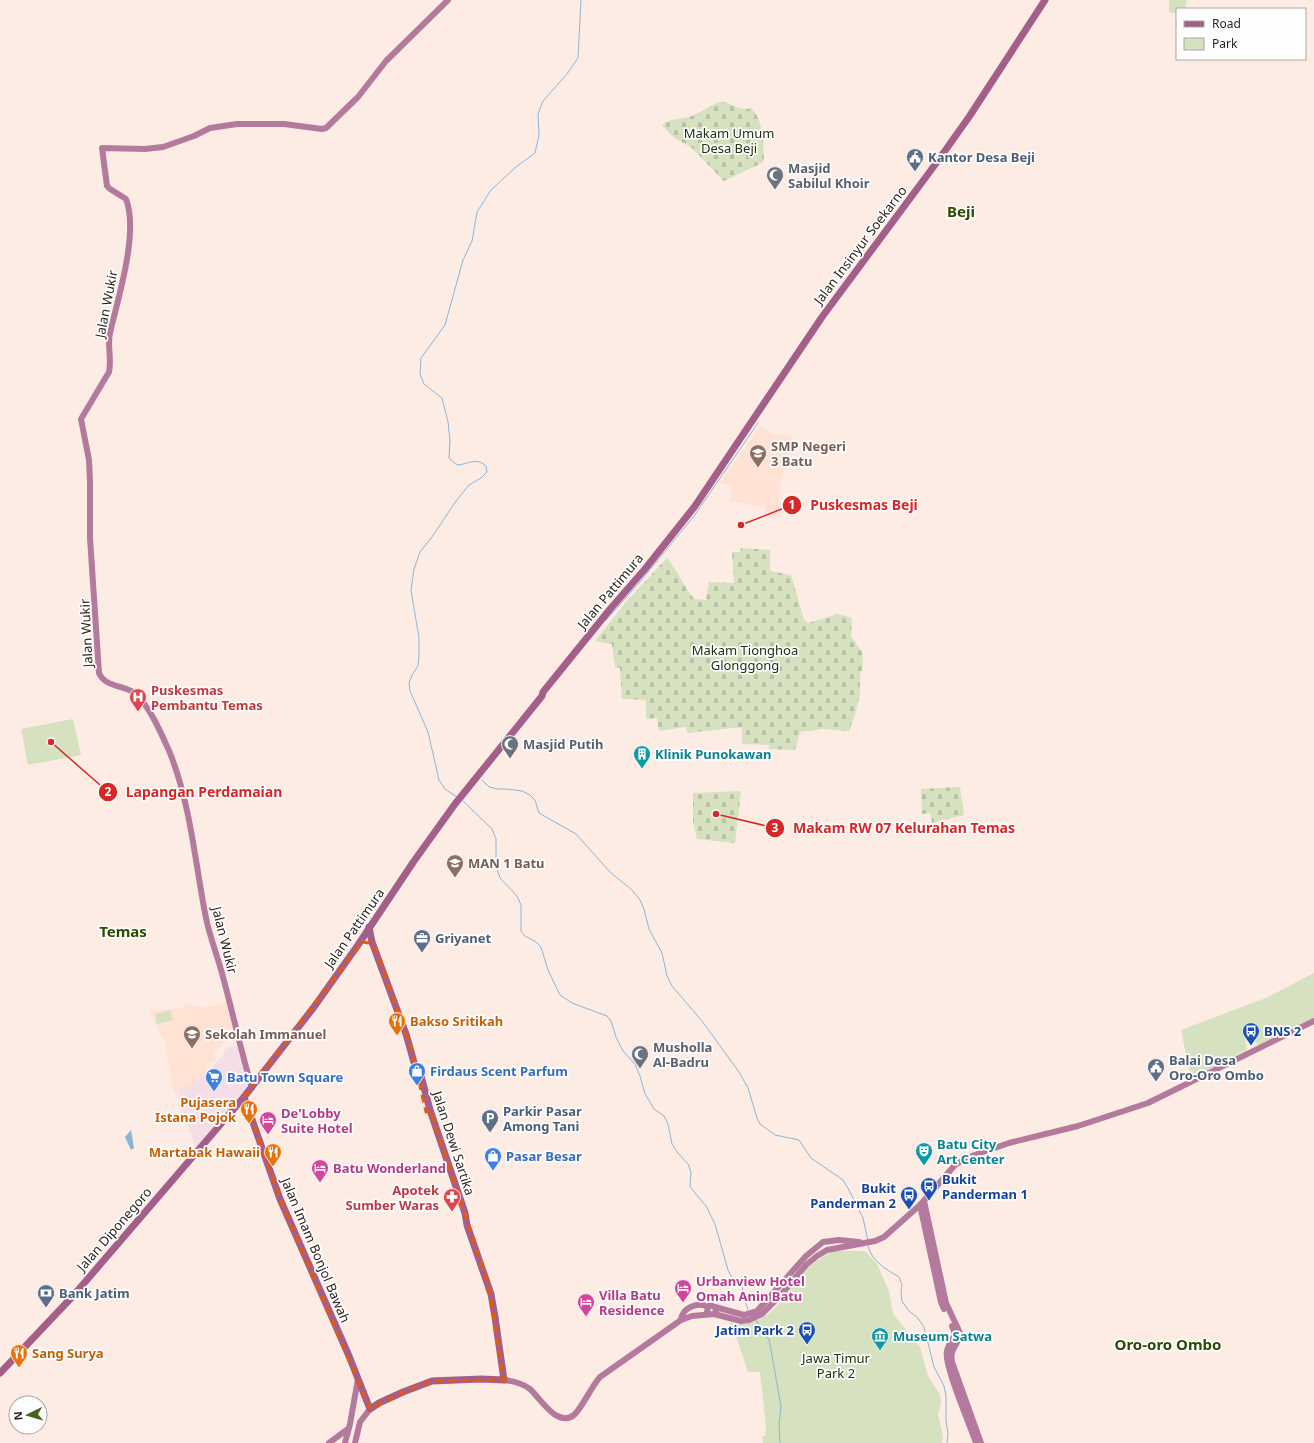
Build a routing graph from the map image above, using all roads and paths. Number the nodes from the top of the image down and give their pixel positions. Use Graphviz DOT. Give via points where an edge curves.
graph roads {
  1 [pos="448,0"];
  2 [pos="1045,0"];
  3 [pos="696,506"];
  4 [pos="370,927"];
  5 [pos="358,945"];
  6 [pos="376,950"];
  7 [pos="1314,1021"];
  8 [pos="252,1088"];
  9 [pos="244,1098"];
  10 [pos="922,1203"];
  11 [pos="867,1242"];
  12 [pos="708,1307"];
  13 [pos="715,1307"];
  14 [pos="711,1314"];
  15 [pos="752,1316"];
  16 [pos="681,1320"];
  17 [pos="0,1373"];
  18 [pos="358,1378"];
  19 [pos="504,1380"];
  20 [pos="355,1395"];
  21 [pos="364,1395"];
  22 [pos="370,1409"];
  23 [pos="968,1416"];
  24 [pos="348,1429"];
  25 [pos="329,1443"];
  26 [pos="345,1443"];
  27 [pos="355,1443"];
  28 [pos="976,1443"];
  29 [pos="981,1443"];
  1 -- 8 [label="street, Jalan Wukir" via="386,61 358,97 326,128 284,124 237,124 210,128 163,148 109,148 103,157 107,186 126,199 131,228 119,299 108,344 110,366 106,378 81,419 89,460 90,538 99,673 108,682 130,690 136,695 150,712 170,753 186,808 206,918"];
  2 -- 3 [label="main road, Jalan Insinyur Soekarno" via="969,117 822,317"];
  3 -- 4 [label="main road, Jalan Pattimura" via="502,740 414,861"];
  4 -- 5 [label="main road, Jalan Pattimura"];
  4 -- 6 [label="main road, Jalan Dewi Sartika"];
  5 -- 6 [label="main road" via="366,942"];
  5 -- 8 [label="main road, Jalan Pattimura"];
  6 -- 19 [label="main road, Jalan Dewi Sartika" via="416,1069 421,1076 428,1111 491,1294"];
  7 -- 10 [label="street" via="1148,1103 1083,1125 1008,1143 966,1158 955,1165"];
  8 -- 9 [label="main road, Jalan Pattimura"];
  9 -- 17 [label="main road, Jalan Diponegoro" via="73,1296"];
  9 -- 18 [label="main road, Jalan Imam Bonjol Bawah" via="280,1199"];
  10 -- 11 [label="street" via="880,1240"];
  10 -- 23 [label="street" via="944,1304 960,1333 951,1352 951,1358"];
  11 -- 15 [label="street" via="828,1250 817,1256 762,1314"];
  11 -- 15 [label="street" via="823,1242 806,1256"];
  12 -- 13 [label="street"];
  12 -- 14 [label="street"];
  12 -- 16 [label="street" via="691,1307 683,1313"];
  13 -- 14 [label="street"];
  13 -- 15 [label="street"];
  14 -- 15 [label="street" via="737,1320"];
  14 -- 16 [label="street"];
  16 -- 19 [label="street" via="600,1377 576,1413 570,1417 554,1415 529,1389 520,1383"];
  18 -- 20 [label="street"];
  18 -- 21 [label="main road, Jalan Imam Bonjol Bawah"];
  19 -- 22 [label="main road" via="432,1381"];
  20 -- 21 [label="street" via="360,1392"];
  20 -- 24 [label="street"];
  21 -- 22 [label="main road, Jalan Imam Bonjol Bawah"];
  22 -- 27 [label="street" via="360,1422"];
  23 -- 28 [label="street"];
  23 -- 29 [label="street"];
  24 -- 25 [label="street"];
  24 -- 26 [label="street"];
}
